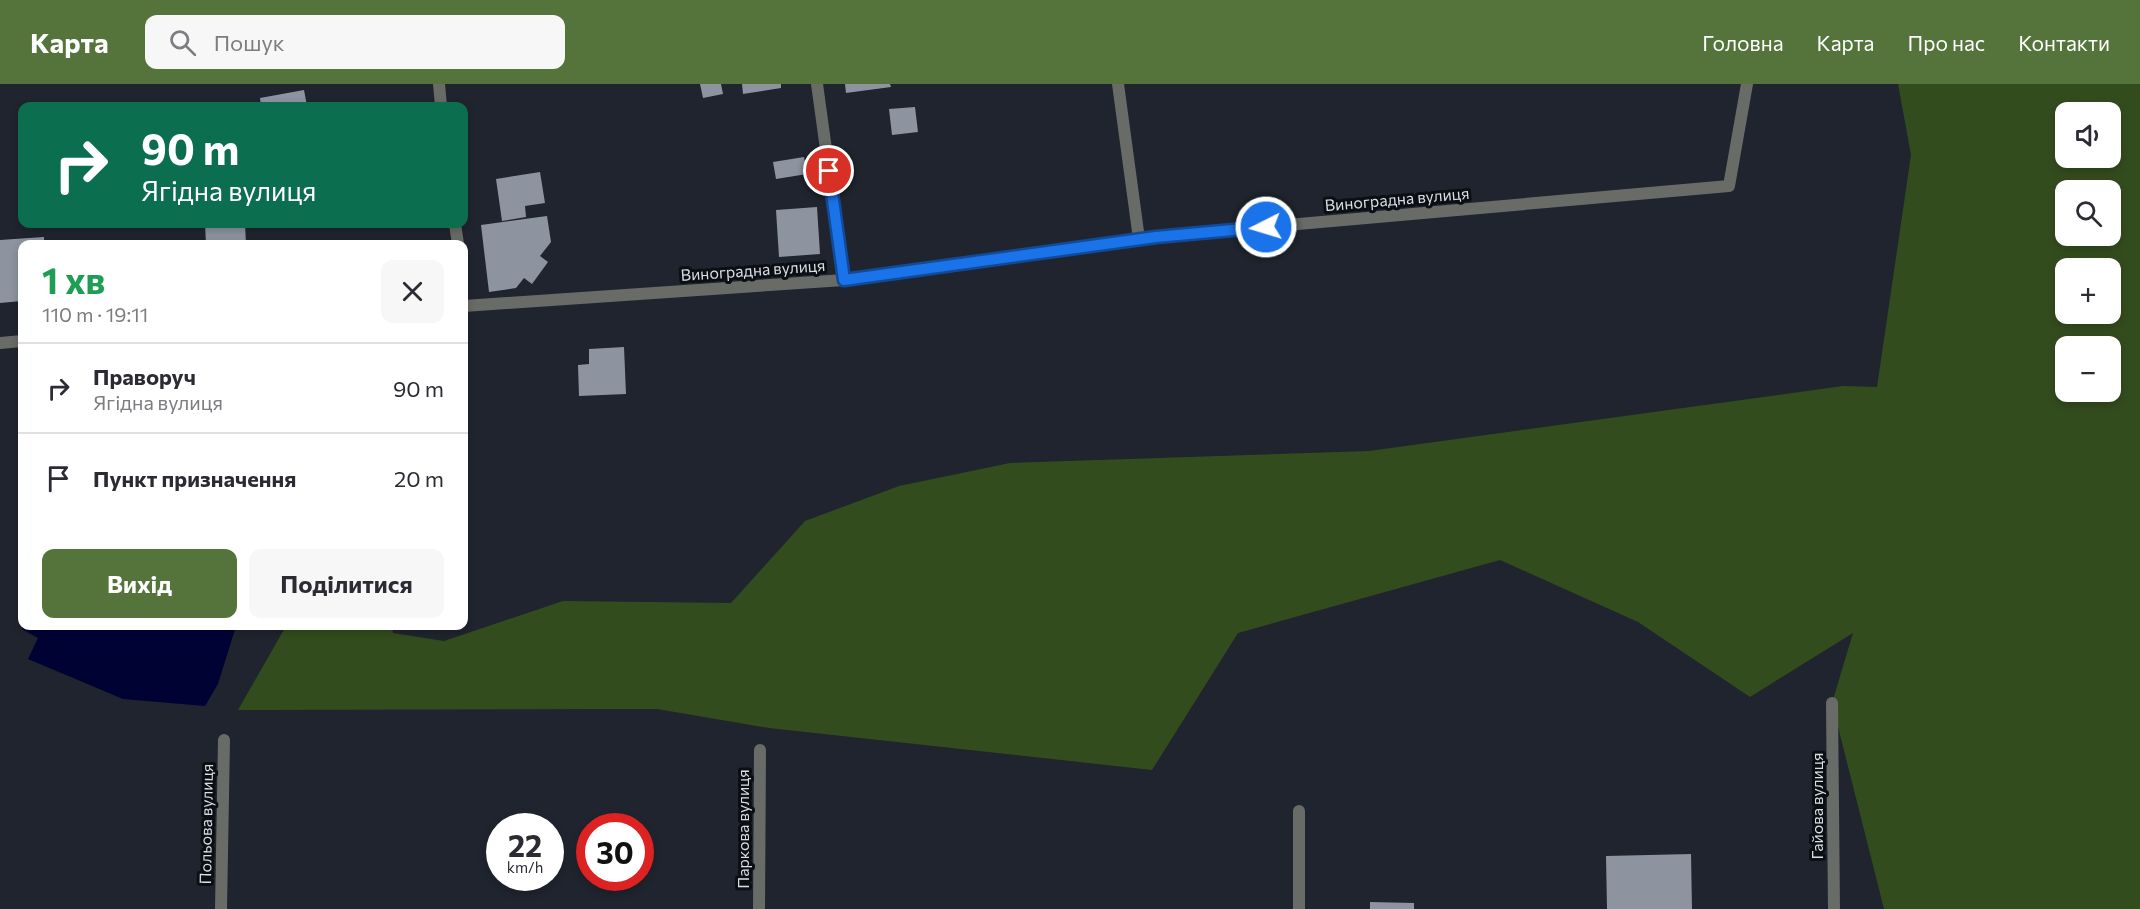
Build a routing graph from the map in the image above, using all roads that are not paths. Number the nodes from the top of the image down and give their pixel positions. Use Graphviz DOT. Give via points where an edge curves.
graph roads {
  1 [pos="439,84"];
  2 [pos="817,84"];
  3 [pos="1118,84"];
  4 [pos="1747,84"];
  5 [pos="441,102"];
  6 [pos="1139,239"];
  7 [pos="844,280"];
  8 [pos="468,302"];
  9 [pos="18,341"];
  10 [pos="0,343"];
  11 [pos="1832,703"];
  12 [pos="224,740"];
  13 [pos="760,750"];
  14 [pos="1299,811"];
  15 [pos="221,909"];
  16 [pos="759,909"];
  17 [pos="1299,909"];
  18 [pos="1834,909"];
  1 -- 5 [label="street"];
  2 -- 7 [label="street"];
  3 -- 6 [label="street"];
  4 -- 6 [label="street, Виноградна вулиця" via="1729,186"];
  6 -- 7 [label="street, Виноградна вулиця"];
  7 -- 8 [label="street, Виноградна вулиця"];
  9 -- 10 [label="street"];
  11 -- 18 [label="street, Гайова вулиця"];
  12 -- 15 [label="street, Польова вулиця"];
  13 -- 16 [label="street, Паркова вулиця"];
  14 -- 17 [label="street"];
}
